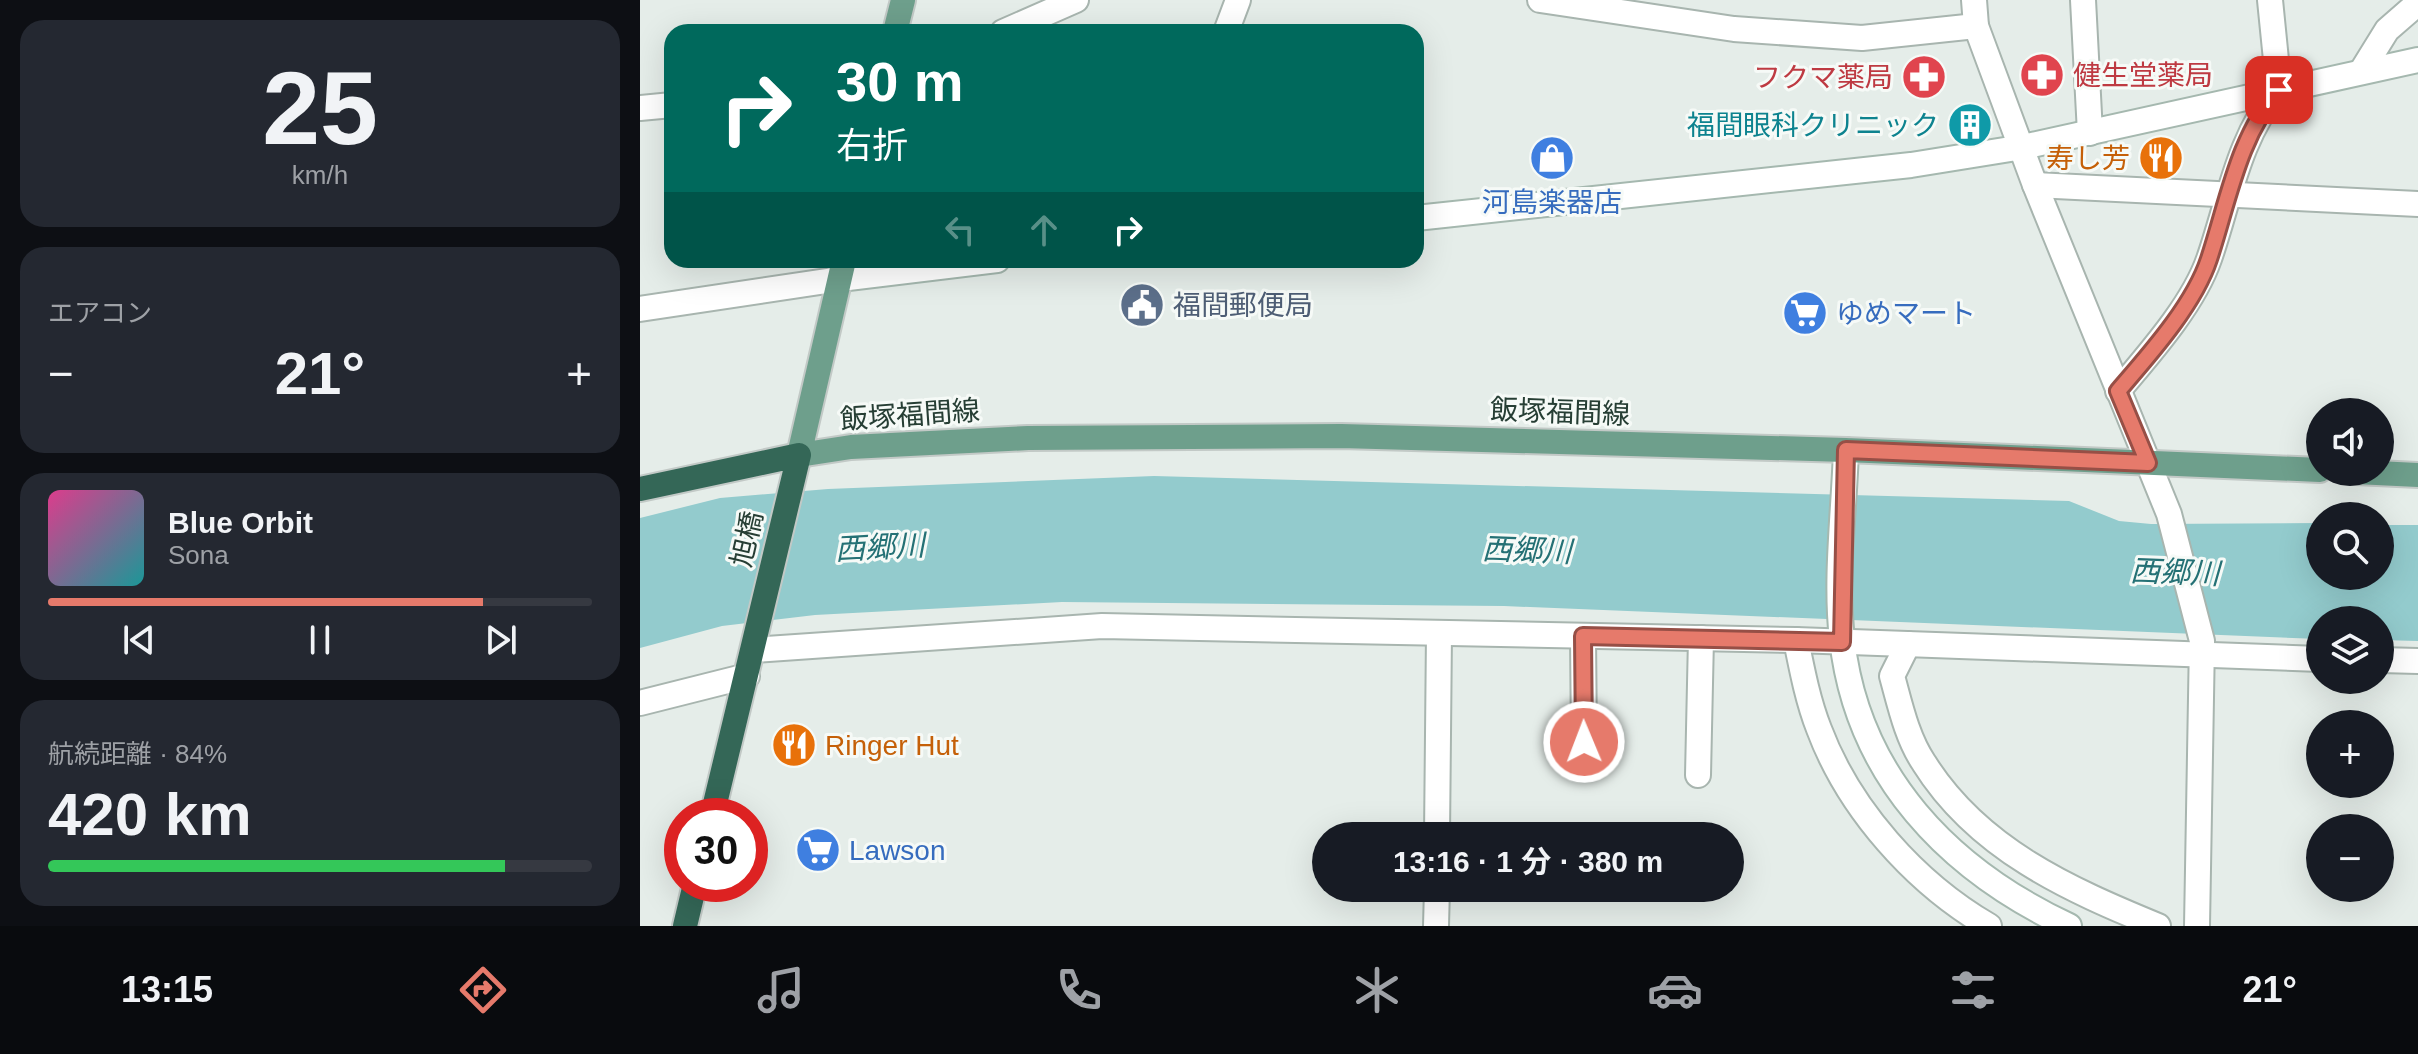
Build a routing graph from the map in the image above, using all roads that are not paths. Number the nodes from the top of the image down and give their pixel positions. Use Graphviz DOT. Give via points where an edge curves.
graph roads {
  1 [pos="903,0"];
  2 [pos="1076,0"];
  3 [pos="1238,0"];
  4 [pos="1540,0"];
  5 [pos="1974,0"];
  6 [pos="2083,0"];
  7 [pos="2270,0"];
  8 [pos="2418,3"];
  9 [pos="1617,6"];
  10 [pos="897,24"];
  11 [pos="1021,24"];
  12 [pos="1229,24"];
  13 [pos="1976,26"];
  14 [pos="2418,60"];
  15 [pos="2361,72"];
  16 [pos="2279,90"];
  17 [pos="664,106"];
  18 [pos="640,108"];
  19 [pos="2090,133"];
  20 [pos="2023,147"];
  21 [pos="2035,185"];
  22 [pos="2226,195"];
  23 [pos="2418,204"];
  24 [pos="1424,217"];
  25 [pos="842,269"];
  26 [pos="640,309"];
  27 [pos="2118,391"];
  28 [pos="1846,450"];
  29 [pos="2148,463"];
  30 [pos="796,464"];
  31 [pos="2306,469"];
  32 [pos="2394,474"];
  33 [pos="2418,475"];
  34 [pos="640,489"];
  35 [pos="1842,631"];
  36 [pos="1439,633"];
  37 [pos="1583,636"];
  38 [pos="1701,638"];
  39 [pos="1796,640"];
  40 [pos="1908,644"];
  41 [pos="2203,648"];
  42 [pos="753,650"];
  43 [pos="2306,658"];
  44 [pos="2394,660"];
  45 [pos="2418,661"];
  46 [pos="747,676"];
  47 [pos="640,703"];
  48 [pos="1584,742"];
  49 [pos="1698,775"];
  50 [pos="716,798"];
  51 [pos="1437,822"];
  52 [pos="691,902"];
  53 [pos="1437,902"];
  54 [pos="685,926"];
  55 [pos="1436,926"];
  56 [pos="1989,926"];
  57 [pos="2069,926"];
  58 [pos="2158,926"];
  59 [pos="2197,926"];
  1 -- 10 [label="main road"];
  2 -- 11 [label="street"];
  3 -- 12 [label="street"];
  4 -- 9 [label="street"];
  5 -- 13 [label="street"];
  6 -- 19 [label="street"];
  7 -- 16 [label="street"];
  8 -- 15 [label="street" via="2387,30"];
  9 -- 13 [label="street" via="1734,29 1862,38"];
  13 -- 20 [label="street"];
  14 -- 15 [label="street"];
  15 -- 16 [label="street"];
  16 -- 19 [label="street"];
  16 -- 22 [label="street" via="2265,106"];
  17 -- 18 [label="street"];
  19 -- 20 [label="street"];
  20 -- 21 [label="street"];
  20 -- 24 [label="street" via="1911,165"];
  21 -- 22 [label="street"];
  21 -- 27 [label="street"];
  22 -- 23 [label="street"];
  22 -- 27 [label="street" via="2200,280"];
  25 -- 26 [label="street"];
  25 -- 30 [label="main road"];
  27 -- 29 [label="street"];
  28 -- 29 [label="main road, 飯塚福間線"];
  28 -- 30 [label="main road, 飯塚福間線" via="1341,436 1028,438 851,447"];
  28 -- 35 [label="street"];
  29 -- 31 [label="main road, 飯塚福間線"];
  29 -- 41 [label="street" via="2169,514"];
  30 -- 34 [label="highway"];
  30 -- 42 [label="highway, 旭橋"];
  32 -- 33 [label="main road"];
  35 -- 39 [label="street"];
  35 -- 40 [label="street"];
  35 -- 57 [label="street" via="1853,696 1873,750 1903,801 1994,885"];
  36 -- 37 [label="street"];
  36 -- 42 [label="street" via="1102,626"];
  36 -- 51 [label="street"];
  37 -- 38 [label="street"];
  37 -- 48 [label="street"];
  38 -- 39 [label="street"];
  38 -- 49 [label="street"];
  39 -- 56 [label="street" via="1818,728 1860,805 1895,851"];
  40 -- 41 [label="street"];
  40 -- 58 [label="street" via="1892,676 1901,711 1922,761 1955,806 2003,848 2049,878"];
  41 -- 43 [label="street"];
  41 -- 59 [label="street"];
  42 -- 46 [label="highway, 旭橋"];
  44 -- 45 [label="street"];
  46 -- 47 [label="street"];
  46 -- 50 [label="highway, 旭橋"];
  52 -- 54 [label="highway"];
  53 -- 55 [label="street"];
}
